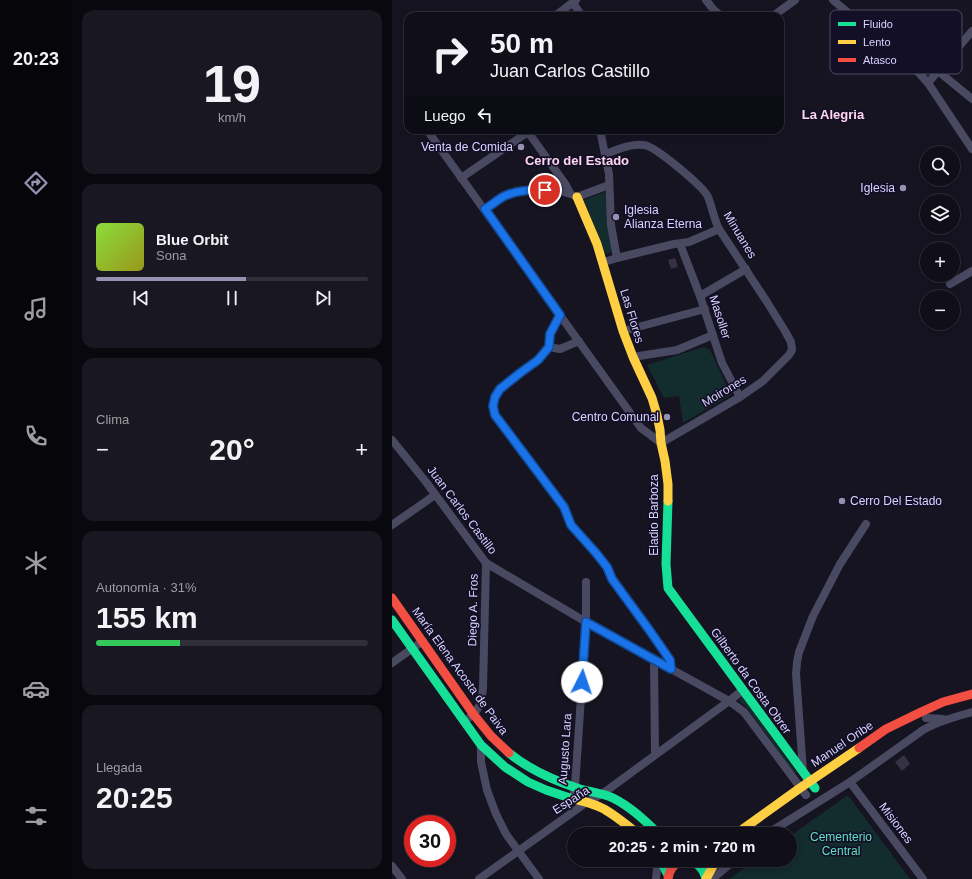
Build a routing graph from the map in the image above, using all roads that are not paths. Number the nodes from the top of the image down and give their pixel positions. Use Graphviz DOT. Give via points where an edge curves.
graph roads {
  1 [pos="706,0"];
  2 [pos="795,0"];
  3 [pos="833,0"];
  4 [pos="574,1"];
  5 [pos="845,10"];
  6 [pos="560,12"];
  7 [pos="580,12"];
  8 [pos="717,12"];
  9 [pos="778,12"];
  10 [pos="972,31"];
  11 [pos="962,43"];
  12 [pos="920,74"];
  13 [pos="936,74"];
  14 [pos="942,74"];
  15 [pos="928,83"];
  16 [pos="972,99"];
  17 [pos="430,134"];
  18 [pos="526,134"];
  19 [pos="532,134"];
  20 [pos="601,134"];
  21 [pos="972,149"];
  22 [pos="605,154"];
  23 [pos="461,178"];
  24 [pos="609,185"];
  25 [pos="573,195"];
  26 [pos="485,209"];
  27 [pos="719,229"];
  28 [pos="680,244"];
  29 [pos="617,258"];
  30 [pos="604,262"];
  31 [pos="746,269"];
  32 [pos="972,271"];
  33 [pos="950,284"];
  34 [pos="700,296"];
  35 [pos="705,309"];
  36 [pos="560,315"];
  37 [pos="623,331"];
  38 [pos="713,335"];
  39 [pos="579,341"];
  40 [pos="549,347"];
  41 [pos="792,350"];
  42 [pos="633,357"];
  43 [pos="740,397"];
  44 [pos="392,440"];
  45 [pos="661,443"];
  46 [pos="435,495"];
  47 [pos="866,524"];
  48 [pos="392,525"];
  49 [pos="486,564"];
  50 [pos="586,582"];
  51 [pos="668,588"];
  52 [pos="392,598"];
  53 [pos="392,620"];
  54 [pos="586,622"];
  55 [pos="423,642"];
  56 [pos="412,649"];
  57 [pos="654,659"];
  58 [pos="395,660"];
  59 [pos="392,668"];
  60 [pos="671,669"];
  61 [pos="743,690"];
  62 [pos="972,694"];
  63 [pos="729,701"];
  64 [pos="972,702"];
  65 [pos="972,712"];
  66 [pos="474,714"];
  67 [pos="926,718"];
  68 [pos="946,719"];
  69 [pos="464,721"];
  70 [pos="481,745"];
  71 [pos="655,754"];
  72 [pos="803,772"];
  73 [pos="850,782"];
  74 [pos="813,784"];
  75 [pos="575,787"];
  76 [pos="800,788"];
  77 [pos="602,794"];
  78 [pos="572,798"];
  79 [pos="802,798"];
  80 [pos="587,802"];
  81 [pos="780,814"];
  82 [pos="630,827"];
  83 [pos="651,827"];
  84 [pos="746,827"];
  85 [pos="761,827"];
  86 [pos="778,827"];
  87 [pos="518,851"];
  88 [pos="392,866"];
  89 [pos="657,867"];
  90 [pos="663,867"];
  91 [pos="672,867"];
  92 [pos="701,867"];
  93 [pos="712,867"];
  94 [pos="727,867"];
  95 [pos="668,877"];
  96 [pos="402,879"];
  97 [pos="479,879"];
  98 [pos="539,879"];
  99 [pos="656,879"];
  100 [pos="706,879"];
  101 [pos="712,879"];
  102 [pos="923,879"];
  1 -- 8 [label="street"];
  2 -- 9 [label="street"];
  3 -- 5 [label="street"];
  4 -- 6 [label="street"];
  4 -- 7 [label="street"];
  10 -- 11 [label="street"];
  12 -- 15 [label="street"];
  13 -- 15 [label="street"];
  14 -- 16 [label="street"];
  15 -- 21 [label="street"];
  17 -- 23 [label="street"];
  18 -- 23 [label="street"];
  19 -- 25 [label="street, Las Flores"];
  20 -- 22 [label="street"];
  22 -- 24 [label="street"];
  22 -- 27 [label="street, Minuanes" via="633,145 651,147 693,180 707,195"];
  23 -- 26 [label="street"];
  24 -- 25 [label="street"];
  24 -- 29 [label="street"];
  25 -- 26 [label="street" via="527,190 505,196"];
  25 -- 30 [label="main road, Las Flores"];
  26 -- 36 [label="street"];
  27 -- 28 [label="street"];
  27 -- 31 [label="street, Minuanes"];
  28 -- 29 [label="street"];
  28 -- 34 [label="street, Masoller"];
  29 -- 30 [label="street"];
  30 -- 37 [label="main road, Las Flores"];
  31 -- 34 [label="street"];
  31 -- 41 [label="street, Minuanes" via="785,332"];
  32 -- 33 [label="street"];
  34 -- 35 [label="street, Masoller"];
  35 -- 37 [label="street"];
  35 -- 38 [label="street, Masoller"];
  36 -- 39 [label="street"];
  36 -- 40 [label="street" via="550,334"];
  37 -- 42 [label="main road, Las Flores"];
  38 -- 42 [label="street" via="677,350"];
  38 -- 43 [label="street, Masoller" via="722,363"];
  39 -- 40 [label="street" via="560,349"];
  39 -- 45 [label="street" via="641,428"];
  40 -- 60 [label="street" via="538,360 500,389 493,406 495,415 564,507 571,525 607,567 612,579 670,660"];
  41 -- 43 [label="street, Moirones" via="763,381"];
  42 -- 45 [label="main road, Las Flores" via="652,398"];
  43 -- 45 [label="street, Moirones"];
  44 -- 46 [label="street, Juan Carlos Castillo"];
  45 -- 51 [label="main road, Eladio Barboza" via="668,484"];
  46 -- 48 [label="street"];
  46 -- 49 [label="street, Juan Carlos Castillo"];
  47 -- 72 [label="street" via="836,570 813,616 799,652 796,674"];
  49 -- 54 [label="street, Juan Carlos Castillo"];
  49 -- 66 [label="street, Diego A. Fros" via="483,688 481,701"];
  50 -- 54 [label="street, Augusto Lara"];
  51 -- 61 [label="main road, Gilberto da Costa Obrer"];
  52 -- 55 [label="main road, María Elena Acosta de Paiva"];
  53 -- 56 [label="main road, María Elena Acosta de Paiva"];
  54 -- 57 [label="street, Juan Carlos Castillo"];
  54 -- 75 [label="street, Augusto Lara"];
  55 -- 56 [label="street"];
  55 -- 66 [label="main road, María Elena Acosta de Paiva"];
  56 -- 58 [label="street"];
  56 -- 69 [label="main road, María Elena Acosta de Paiva"];
  57 -- 60 [label="street, Juan Carlos Castillo"];
  57 -- 71 [label="street"];
  58 -- 59 [label="street"];
  60 -- 63 [label="street, Juan Carlos Castillo"];
  61 -- 63 [label="street, España"];
  61 -- 72 [label="main road, Gilberto da Costa Obrer"];
  62 -- 74 [label="main road, Manuel Oribe" via="943,702 901,721 871,739"];
  63 -- 71 [label="street, España"];
  63 -- 76 [label="street, Juan Carlos Castillo" via="744,712"];
  64 -- 67 [label="main road, Manuel Oribe"];
  65 -- 68 [label="street"];
  66 -- 69 [label="street"];
  66 -- 75 [label="main road, María Elena Acosta de Paiva" via="508,753 536,771"];
  67 -- 68 [label="street"];
  67 -- 74 [label="main road, Manuel Oribe" via="904,728"];
  68 -- 73 [label="street" via="922,730"];
  69 -- 70 [label="main road, María Elena Acosta de Paiva"];
  70 -- 78 [label="main road, María Elena Acosta de Paiva" via="505,767 528,782"];
  70 -- 87 [label="street" via="481,762 487,790 506,834"];
  71 -- 77 [label="street, España"];
  72 -- 74 [label="main road, Gilberto da Costa Obrer"];
  73 -- 86 [label="street"];
  73 -- 102 [label="street, Misiones"];
  74 -- 76 [label="main road, Manuel Oribe"];
  74 -- 79 [label="main road, Manuel Oribe"];
  75 -- 77 [label="main road, María Elena Acosta de Paiva"];
  75 -- 78 [label="street, Augusto Lara"];
  76 -- 79 [label="street, Juan Carlos Castillo"];
  76 -- 84 [label="main road, Manuel Oribe"];
  77 -- 80 [label="street, España"];
  77 -- 83 [label="main road, María Elena Acosta de Paiva" via="620,802"];
  78 -- 80 [label="main road, María Elena Acosta de Paiva"];
  80 -- 82 [label="main road, María Elena Acosta de Paiva" via="604,809"];
  80 -- 87 [label="street, España"];
  81 -- 85 [label="main road"];
  87 -- 97 [label="street, España"];
  87 -- 98 [label="street"];
  88 -- 96 [label="street"];
  89 -- 99 [label="street"];
  90 -- 95 [label="main road"];
  91 -- 95 [label="main road"];
  92 -- 100 [label="main road"];
  93 -- 100 [label="main road"];
  94 -- 101 [label="street"];
}
